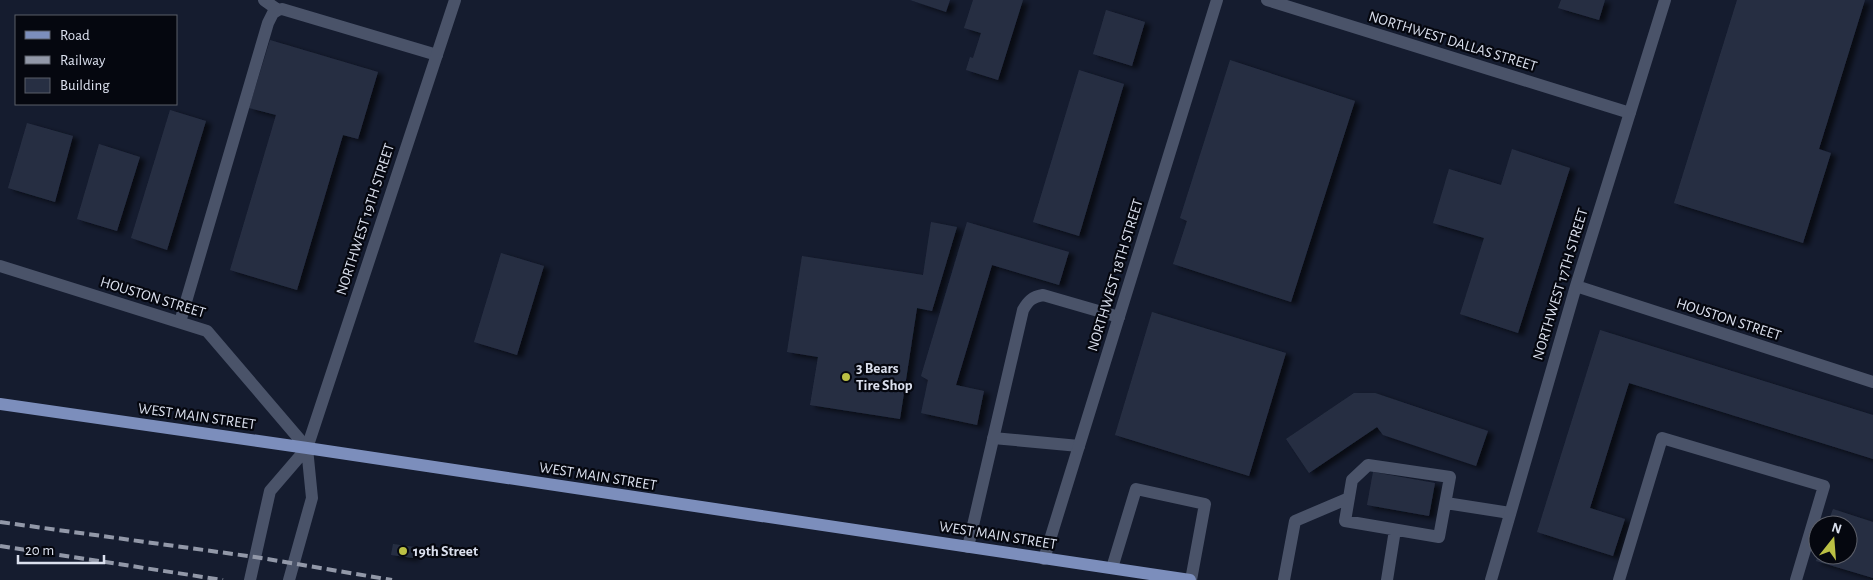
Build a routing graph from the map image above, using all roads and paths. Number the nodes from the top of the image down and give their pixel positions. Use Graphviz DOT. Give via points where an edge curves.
graph roads {
  1 [pos="264,0"];
  2 [pos="455,0"];
  3 [pos="1217,0"];
  4 [pos="1267,0"];
  5 [pos="1665,0"];
  6 [pos="278,10"];
  7 [pos="437,55"];
  8 [pos="1630,113"];
  9 [pos="0,266"];
  10 [pos="1576,286"];
  11 [pos="1119,317"];
  12 [pos="180,322"];
  13 [pos="1873,382"];
  14 [pos="0,404"];
  15 [pos="993,438"];
  16 [pos="1079,446"];
  17 [pos="307,448"];
  18 [pos="1349,498"];
  19 [pos="1446,503"];
  20 [pos="1510,513"];
  21 [pos="1394,530"];
  22 [pos="968,547"];
  23 [pos="1044,559"];
  24 [pos="1112,568"];
  25 [pos="250,580"];
  26 [pos="289,580"];
  27 [pos="1190,580"];
  28 [pos="1284,580"];
  29 [pos="1387,580"];
  30 [pos="1492,580"];
  31 [pos="1619,580"];
  32 [pos="1796,580"];
  1 -- 6 [label="street"];
  2 -- 7 [label="street, NORTHWEST 19TH STREET"];
  3 -- 11 [label="street, NORTHWEST 18TH STREET"];
  4 -- 8 [label="street, NORTHWEST DALLAS STREET"];
  5 -- 8 [label="street, NORTHWEST 17TH STREET"];
  6 -- 7 [label="street"];
  6 -- 12 [label="street" via="268,22 251,76"];
  7 -- 17 [label="street, NORTHWEST 19TH STREET"];
  8 -- 10 [label="street, NORTHWEST 17TH STREET"];
  9 -- 12 [label="street, HOUSTON STREET"];
  10 -- 13 [label="street, HOUSTON STREET"];
  10 -- 20 [label="street, NORTHWEST 17TH STREET"];
  11 -- 15 [label="street" via="1043,295 1034,296 1023,310"];
  11 -- 16 [label="street, NORTHWEST 18TH STREET"];
  12 -- 17 [label="street, HOUSTON STREET" via="208,330"];
  14 -- 17 [label="main road, WEST MAIN STREET"];
  15 -- 16 [label="street"];
  15 -- 22 [label="street"];
  16 -- 23 [label="street, NORTHWEST 18TH STREET"];
  17 -- 22 [label="main road, WEST MAIN STREET"];
  17 -- 25 [label="street" via="270,491"];
  17 -- 26 [label="street" via="312,498"];
  18 -- 19 [label="street" via="1352,480 1368,465 1450,477"];
  18 -- 21 [label="street" via="1345,521"];
  18 -- 28 [label="street" via="1295,521"];
  19 -- 20 [label="street"];
  19 -- 21 [label="street" via="1439,537"];
  20 -- 30 [label="street, NORTHWEST 17TH STREET"];
  21 -- 29 [label="street"];
  22 -- 23 [label="main road, WEST MAIN STREET"];
  23 -- 24 [label="main road, WEST MAIN STREET"];
  24 -- 27 [label="main road, WEST MAIN STREET"];
  24 -- 27 [label="street" via="1136,489 1205,504"];
  31 -- 32 [label="street" via="1662,438 1824,486"];
}
